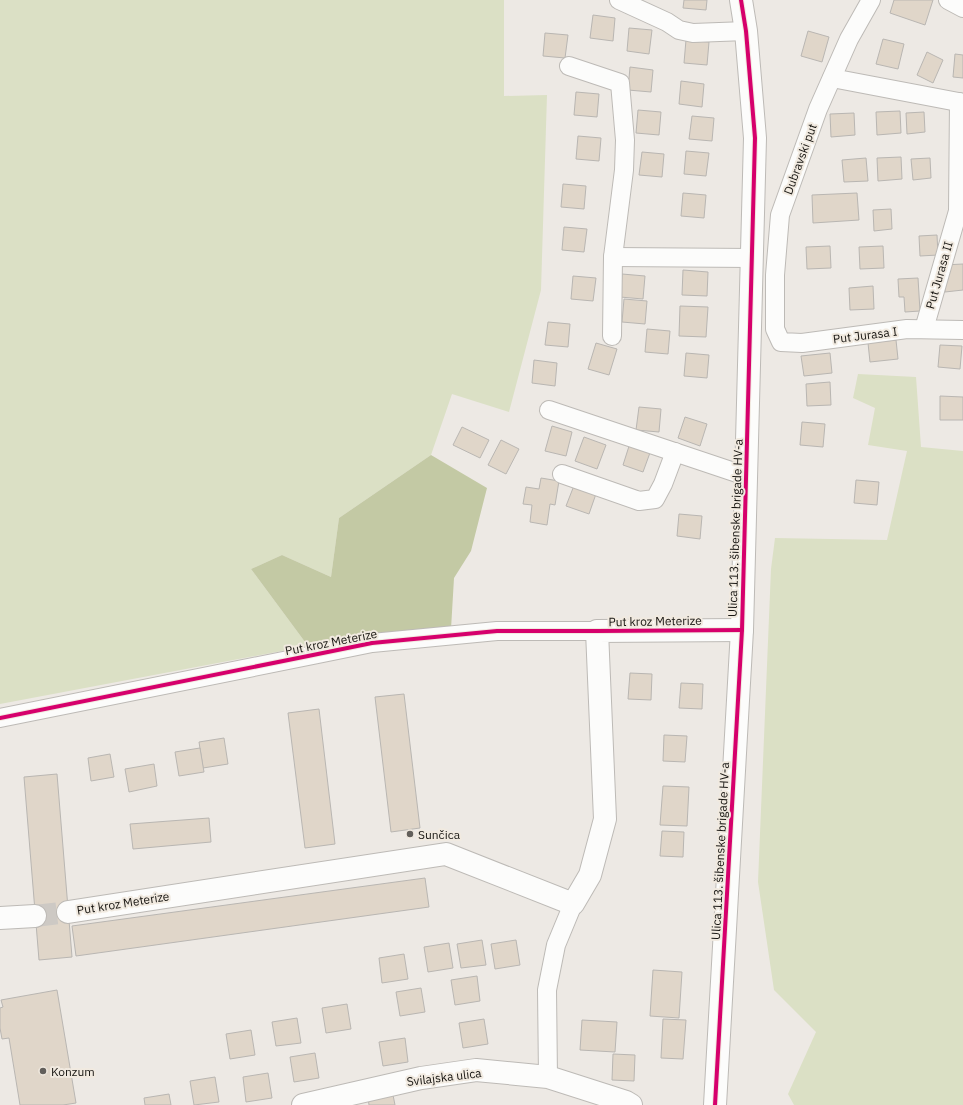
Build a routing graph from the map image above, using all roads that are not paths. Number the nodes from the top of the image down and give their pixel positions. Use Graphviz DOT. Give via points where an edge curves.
graph roads {
  1 [pos="619,0"];
  2 [pos="741,0"];
  3 [pos="871,0"];
  4 [pos="948,0"];
  5 [pos="963,8"];
  6 [pos="746,31"];
  7 [pos="569,66"];
  8 [pos="832,78"];
  9 [pos="961,102"];
  10 [pos="613,257"];
  11 [pos="752,258"];
  12 [pos="776,329"];
  13 [pos="924,329"];
  14 [pos="963,330"];
  15 [pos="612,336"];
  16 [pos="549,410"];
  17 [pos="675,452"];
  18 [pos="562,474"];
  19 [pos="746,476"];
  20 [pos="742,630"];
  21 [pos="597,631"];
  22 [pos="0,718"];
  23 [pos="573,904"];
  24 [pos="68,912"];
  25 [pos="35,916"];
  26 [pos="0,918"];
  27 [pos="548,1077"];
  28 [pos="628,1104"];
  29 [pos="303,1105"];
  30 [pos="716,1105"];
  1 -- 6 [label="street" via="679,30 693,33"];
  2 -- 6 [label="street, Ulica 113. šibenske brigade HV-a"];
  3 -- 8 [label="street, Dubravski put" via="849,39"];
  4 -- 5 [label="street"];
  6 -- 11 [label="street, Ulica 113. šibenske brigade HV-a" via="755,138"];
  7 -- 10 [label="street" via="620,83 625,140 624,170"];
  8 -- 9 [label="street, Put Jurasa II"];
  8 -- 12 [label="street, Dubravski put" via="818,109 780,215 775,275"];
  9 -- 13 [label="street, Put Jurasa II" via="958,211"];
  10 -- 11 [label="street"];
  10 -- 15 [label="street"];
  11 -- 19 [label="street, Ulica 113. šibenske brigade HV-a"];
  12 -- 13 [label="street, Put Jurasa I" via="781,342 802,343 906,329"];
  13 -- 14 [label="street, Put Jurasa I"];
  16 -- 17 [label="street, Ulica 113. šibenske brigade HV-a"];
  17 -- 18 [label="street" via="655,499 639,501"];
  17 -- 19 [label="street, Ulica 113. šibenske brigade HV-a"];
  19 -- 20 [label="street, Ulica 113. šibenske brigade HV-a"];
  20 -- 21 [label="street, Put kroz Meterize"];
  20 -- 30 [label="street, Ulica 113. šibenske brigade HV-a"];
  21 -- 22 [label="street, Put kroz Meterize" via="497,631 372,643"];
  21 -- 23 [label="street, Put kroz Meterize" via="605,819 590,875"];
  23 -- 24 [label="street, Put kroz Meterize" via="446,854"];
  23 -- 27 [label="street, Put kroz Meterize" via="556,945 547,990"];
  25 -- 26 [label="street"];
  27 -- 28 [label="street, Svilajska ulica"];
  27 -- 29 [label="street, Svilajska ulica" via="476,1070 421,1078"];
}
